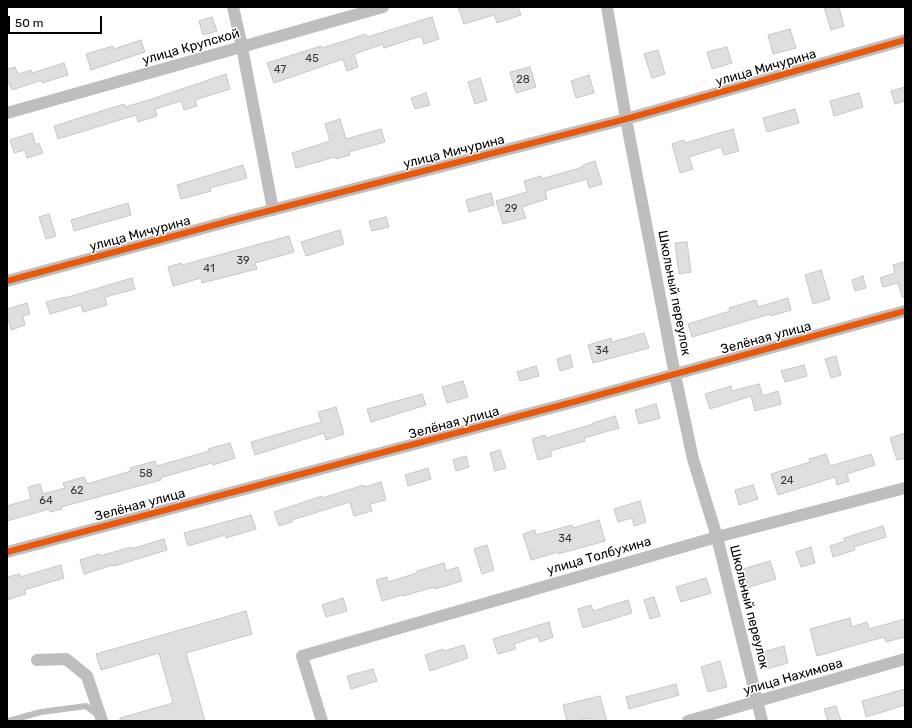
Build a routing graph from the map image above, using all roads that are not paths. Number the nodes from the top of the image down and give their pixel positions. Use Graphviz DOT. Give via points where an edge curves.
graph roads {
  1 [pos="233,7"];
  2 [pos="383,7"];
  3 [pos="607,7"];
  4 [pos="905,40"];
  5 [pos="242,47"];
  6 [pos="7,113"];
  7 [pos="626,119"];
  8 [pos="273,210"];
  9 [pos="7,281"];
  10 [pos="905,311"];
  11 [pos="675,375"];
  12 [pos="905,488"];
  13 [pos="717,537"];
  14 [pos="7,552"];
  15 [pos="905,659"];
  16 [pos="37,660"];
  17 [pos="758,702"];
  18 [pos="102,719"];
  19 [pos="8,721"];
  20 [pos="322,721"];
  21 [pos="688,721"];
  22 [pos="762,721"];
  1 -- 5 [label="street"];
  2 -- 5 [label="street, улица Крупской"];
  3 -- 7 [label="street, Школьный переулок"];
  4 -- 7 [label="street, улица Мичурина"];
  5 -- 6 [label="street, улица Крупской"];
  5 -- 8 [label="street"];
  7 -- 8 [label="street, улица Мичурина"];
  7 -- 11 [label="street, Школьный переулок"];
  8 -- 9 [label="street, улица Мичурина"];
  10 -- 11 [label="street, Зелёная улица"];
  11 -- 13 [label="street, Школьный переулок" via="694,459"];
  11 -- 14 [label="street, Зелёная улица"];
  12 -- 13 [label="street, улица Толбухина"];
  13 -- 17 [label="street, Школьный переулок"];
  13 -- 20 [label="street, улица Толбухина" via="302,656"];
  15 -- 17 [label="street, улица Нахимова"];
  16 -- 18 [label="street" via="66,659 87,676"];
  17 -- 21 [label="street, улица Нахимова"];
  17 -- 22 [label="street, Школьный переулок"];
  18 -- 19 [label="lane" via="86,706 41,712"];
}
